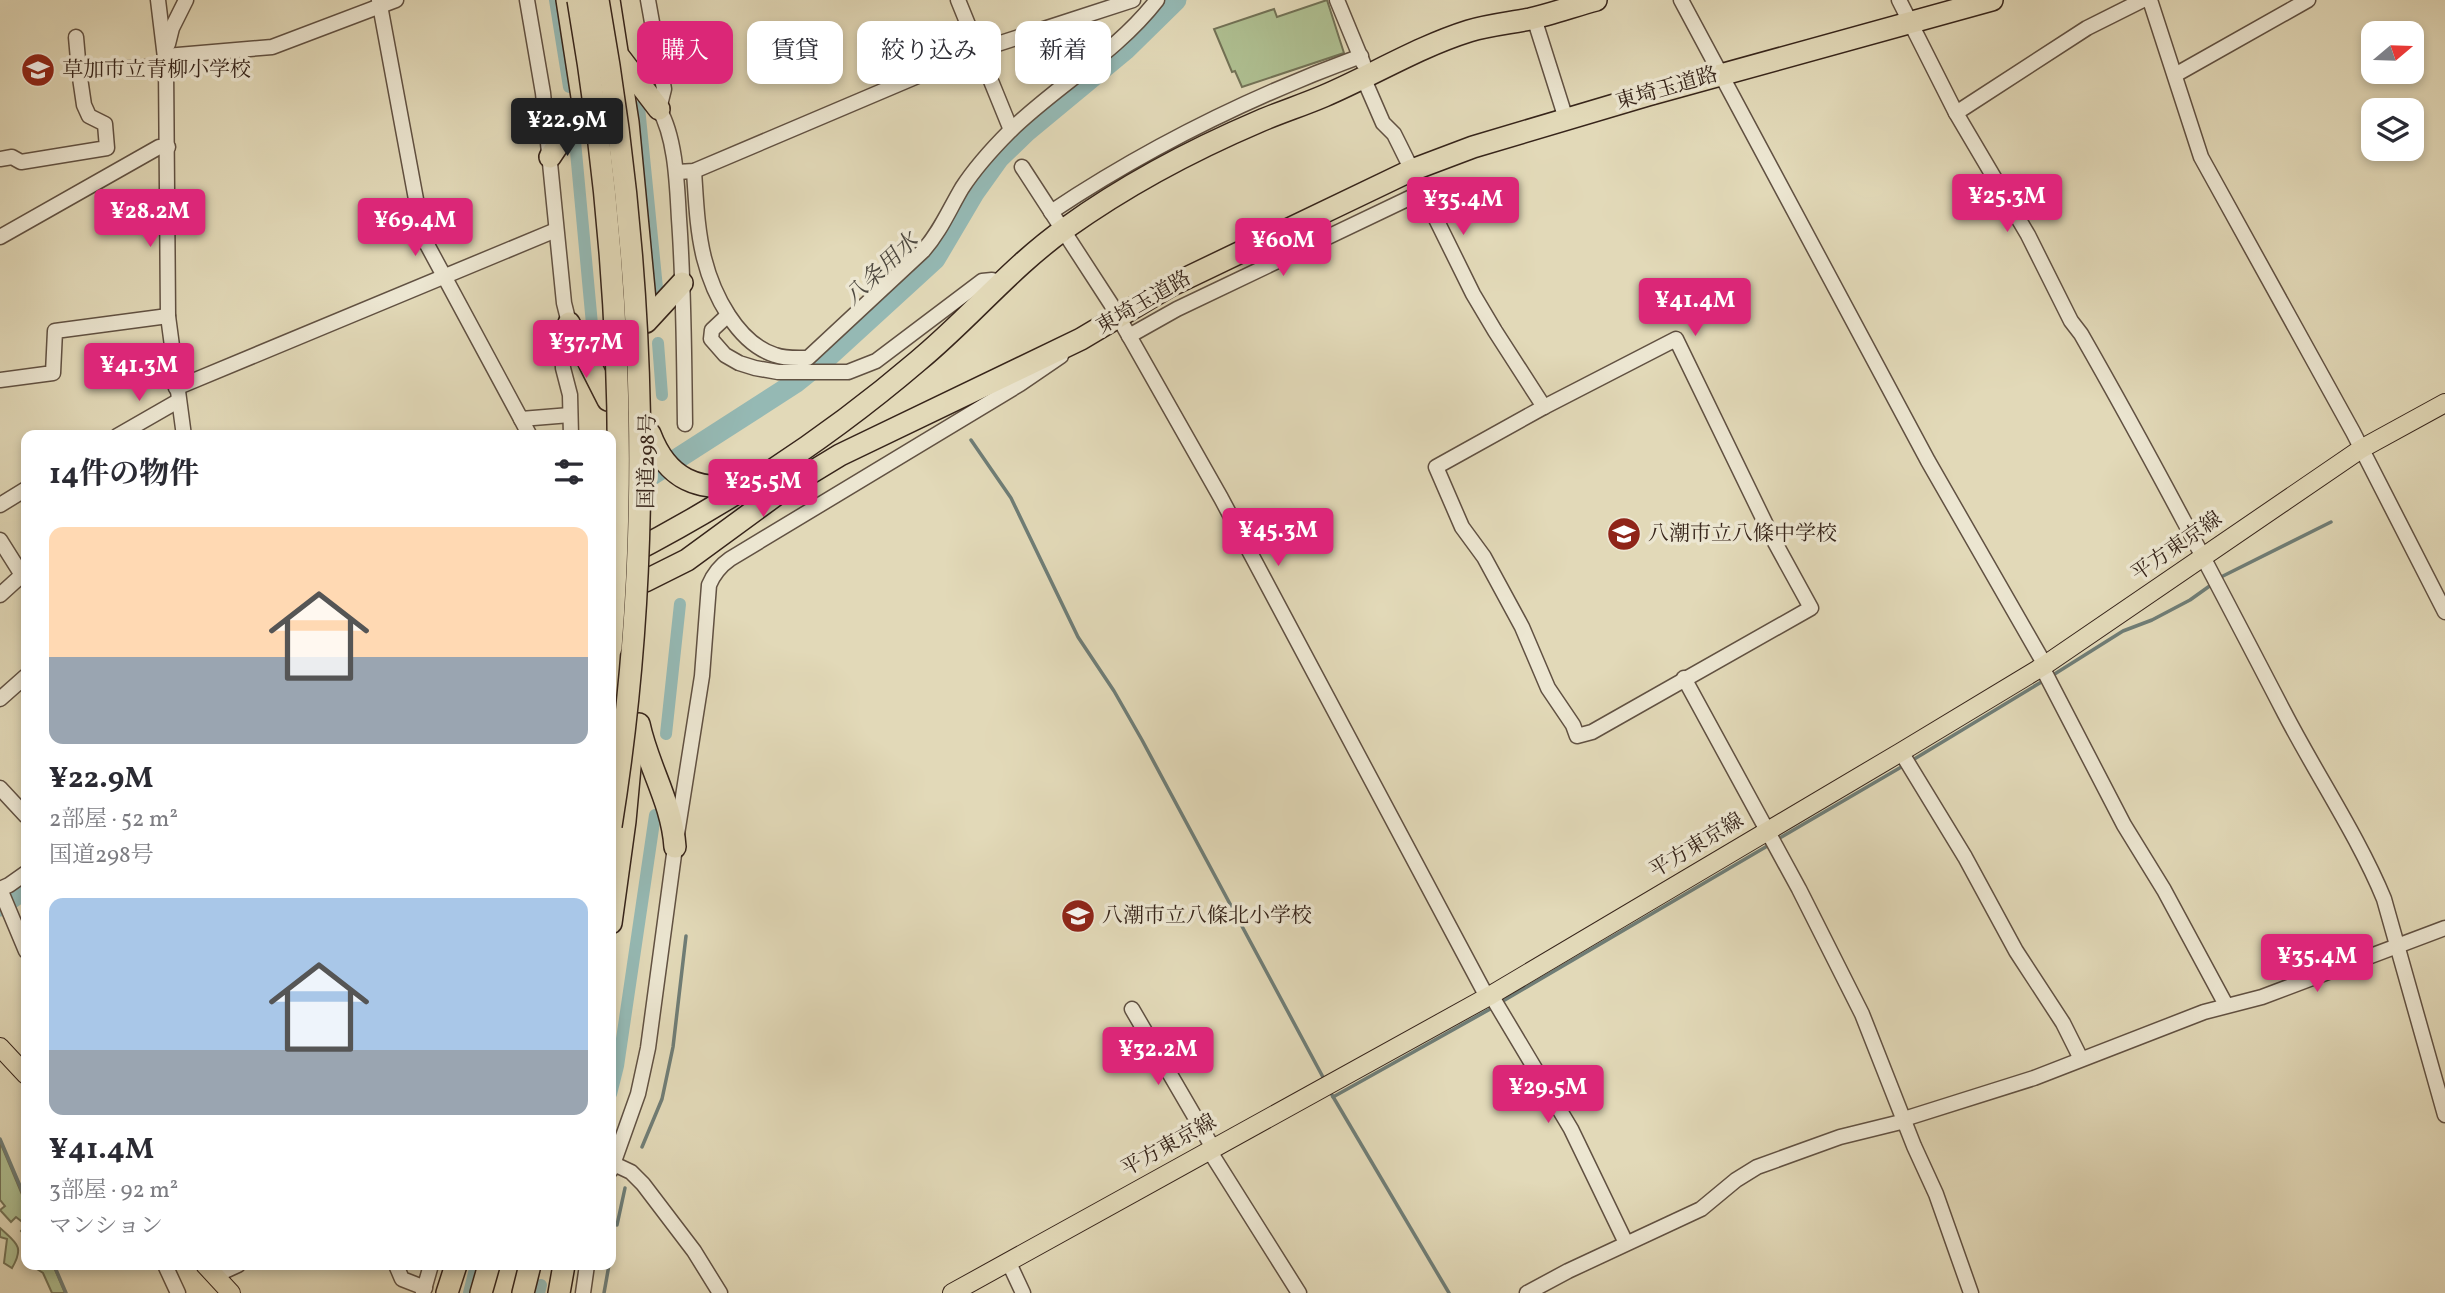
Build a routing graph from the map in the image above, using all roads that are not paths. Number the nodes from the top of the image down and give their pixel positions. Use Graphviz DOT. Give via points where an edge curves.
graph roads {
  1 [pos="158,0"];
  2 [pos="186,0"];
  3 [pos="396,0"];
  4 [pos="527,0"];
  5 [pos="567,0"];
  6 [pos="578,0"];
  7 [pos="598,0"];
  8 [pos="609,0"];
  9 [pos="648,0"];
  10 [pos="958,0"];
  11 [pos="1133,0"];
  12 [pos="1157,0"];
  13 [pos="1337,0"];
  14 [pos="1596,0"];
  15 [pos="1681,0"];
  16 [pos="1899,0"];
  17 [pos="1992,0"];
  18 [pos="2143,0"];
  19 [pos="2150,0"];
  20 [pos="2308,0"];
  21 [pos="380,3"];
  22 [pos="1534,18"];
  23 [pos="967,21"];
  24 [pos="1911,22"];
  25 [pos="76,37"];
  26 [pos="1001,43"];
  27 [pos="619,56"];
  28 [pos="166,61"];
  29 [pos="1364,69"];
  30 [pos="79,71"];
  31 [pos="1720,74"];
  32 [pos="2175,75"];
  33 [pos="900,84"];
  34 [pos="993,84"];
  35 [pos="584,106"];
  36 [pos="659,109"];
  37 [pos="1956,113"];
  38 [pos="1566,119"];
  39 [pos="1011,130"];
  40 [pos="168,147"];
  41 [pos="550,157"];
  42 [pos="0,159"];
  43 [pos="1022,167"];
  44 [pos="1412,170"];
  45 [pos="677,172"];
  46 [pos="694,172"];
  47 [pos="1422,192"];
  48 [pos="1057,221"];
  49 [pos="556,230"];
  50 [pos="0,237"];
  51 [pos="444,275"];
  52 [pos="682,283"];
  53 [pos="1002,283"];
  54 [pos="728,315"];
  55 [pos="168,316"];
  56 [pos="1118,316"];
  57 [pos="646,322"];
  58 [pos="569,323"];
  59 [pos="1129,336"];
  60 [pos="1081,339"];
  61 [pos="0,380"];
  62 [pos="177,395"];
  63 [pos="608,400"];
  64 [pos="2445,403"];
  65 [pos="1544,407"];
  66 [pos="570,415"];
  67 [pos="521,419"];
  68 [pos="685,424"];
  69 [pos="126,430"];
  70 [pos="183,430"];
  71 [pos="527,430"];
  72 [pos="571,430"];
  73 [pos="609,430"];
  74 [pos="650,434"];
  75 [pos="2361,449"];
  76 [pos="757,482"];
  77 [pos="21,492"];
  78 [pos="0,505"];
  79 [pos="616,516"];
  80 [pos="0,540"];
  81 [pos="647,545"];
  82 [pos="2202,558"];
  83 [pos="616,563"];
  84 [pos="616,568"];
  85 [pos="21,573"];
  86 [pos="21,576"];
  87 [pos="645,581"];
  88 [pos="0,595"];
  89 [pos="2445,612"];
  90 [pos="2044,666"];
  91 [pos="1684,678"];
  92 [pos="21,680"];
  93 [pos="0,699"];
  94 [pos="636,709"];
  95 [pos="1901,752"];
  96 [pos="0,788"];
  97 [pos="616,793"];
  98 [pos="21,811"];
  99 [pos="1766,830"];
  100 [pos="675,846"];
  101 [pos="21,877"];
  102 [pos="616,887"];
  103 [pos="0,889"];
  104 [pos="2445,928"];
  105 [pos="21,939"];
  106 [pos="2397,946"];
  107 [pos="1489,996"];
  108 [pos="2226,1005"];
  109 [pos="1132,1009"];
  110 [pos="0,1048"];
  111 [pos="2081,1059"];
  112 [pos="21,1070"];
  113 [pos="2445,1115"];
  114 [pos="1905,1120"];
  115 [pos="1211,1149"];
  116 [pos="616,1156"];
  117 [pos="616,1168"];
  118 [pos="1626,1243"];
  119 [pos="1009,1261"];
  120 [pos="167,1270"];
  121 [pos="210,1270"];
  122 [pos="398,1270"];
  123 [pos="430,1270"];
  124 [pos="454,1270"];
  125 [pos="488,1270"];
  126 [pos="497,1270"];
  127 [pos="515,1270"];
  128 [pos="529,1270"];
  129 [pos="563,1270"];
  130 [pos="585,1270"];
  131 [pos="424,1290"];
  132 [pos="175,1292"];
  133 [pos="231,1293"];
  134 [pos="447,1293"];
  135 [pos="481,1293"];
  136 [pos="492,1293"];
  137 [pos="510,1293"];
  138 [pos="523,1293"];
  139 [pos="559,1293"];
  140 [pos="583,1293"];
  141 [pos="720,1293"];
  142 [pos="952,1293"];
  143 [pos="1023,1293"];
  144 [pos="1299,1293"];
  145 [pos="1528,1293"];
  146 [pos="1971,1293"];
  1 -- 28 [label="street"];
  2 -- 28 [label="street" via="172,27"];
  3 -- 21 [label="street"];
  4 -- 41 [label="street"];
  5 -- 35 [label="highway, 国道298号"];
  6 -- 79 [label="highway, bridge" via="600,152 614,305 619,436"];
  7 -- 97 [label="highway, bridge" via="619,135 639,380 634,615"];
  8 -- 27 [label="highway, 国道298号"];
  9 -- 36 [label="street" via="664,89"];
  10 -- 23 [label="street"];
  11 -- 26 [label="street"];
  12 -- 39 [label="street" via="1116,45"];
  13 -- 29 [label="street"];
  14 -- 22 [label="highway"];
  15 -- 31 [label="street"];
  16 -- 24 [label="street"];
  17 -- 24 [label="highway, 東埼玉道路"];
  18 -- 37 [label="street" via="2087,28"];
  19 -- 32 [label="street"];
  20 -- 32 [label="street"];
  21 -- 28 [label="street" via="272,47"];
  21 -- 51 [label="street" via="423,237"];
  22 -- 29 [label="highway" via="1472,30"];
  22 -- 38 [label="street"];
  24 -- 31 [label="highway, 東埼玉道路"];
  24 -- 37 [label="street"];
  25 -- 30 [label="street"];
  27 -- 36 [label="highway"];
  27 -- 57 [label="highway, 国道298号"];
  28 -- 30 [label="street"];
  28 -- 40 [label="street"];
  29 -- 44 [label="street" via="1383,123 1394,134"];
  29 -- 48 [label="highway" via="1159,169 1096,206"];
  30 -- 42 [label="street" via="84,106 89,116 105,124 107,148 21,162 12,157"];
  31 -- 38 [label="highway, 東埼玉道路"];
  31 -- 90 [label="street"];
  32 -- 75 [label="street" via="2201,157"];
  33 -- 46 [label="street"];
  34 -- 39 [label="street"];
  35 -- 41 [label="highway"];
  35 -- 63 [label="highway, 国道298号" via="595,192"];
  36 -- 45 [label="street"];
  37 -- 82 [label="street" via="2130,419"];
  38 -- 44 [label="highway, 東埼玉道路" via="1473,146"];
  39 -- 54 [label="street" via="983,160 923,251 808,358 776,356 759,348"];
  40 -- 50 [label="street" via="159,147"];
  40 -- 55 [label="street"];
  41 -- 49 [label="street"];
  43 -- 48 [label="street"];
  44 -- 47 [label="street"];
  44 -- 56 [label="highway, 東埼玉道路" via="1170,286"];
  45 -- 46 [label="street"];
  45 -- 52 [label="street"];
  46 -- 54 [label="street" via="703,257"];
  47 -- 59 [label="street"];
  47 -- 65 [label="street" via="1473,294"];
  48 -- 53 [label="highway"];
  48 -- 56 [label="street"];
  49 -- 51 [label="street"];
  49 -- 58 [label="street"];
  51 -- 62 [label="street"];
  51 -- 67 [label="street"];
  52 -- 57 [label="highway"];
  52 -- 68 [label="street"];
  53 -- 54 [label="street" via="982,281 876,361 848,372 778,372 739,363 711,340 712,330"];
  53 -- 76 [label="highway" via="917,363"];
  55 -- 61 [label="street" via="55,331 53,373"];
  55 -- 62 [label="street"];
  56 -- 59 [label="street"];
  56 -- 60 [label="highway, 東埼玉道路"];
  57 -- 74 [label="highway, 国道298号"];
  58 -- 63 [label="highway"];
  58 -- 66 [label="street" via="562,348"];
  59 -- 107 [label="street"];
  60 -- 87 [label="highway, 東埼玉道路" via="840,455 784,489 687,560"];
  60 -- 100 [label="street" via="1020,384 720,566 709,585 702,676"];
  62 -- 69 [label="street"];
  62 -- 70 [label="street"];
  63 -- 73 [label="highway, 国道298号"];
  64 -- 75 [label="main road, 平方東京線"];
  65 -- 91 [label="street" via="1436,467 1462,527 1522,627 1548,688 1577,736 1592,732"];
  65 -- 91 [label="street" via="1676,339 1811,608"];
  66 -- 67 [label="street"];
  66 -- 72 [label="street"];
  67 -- 71 [label="street"];
  74 -- 76 [label="highway" via="668,467 682,478 727,487"];
  74 -- 81 [label="highway, 国道298号"];
  75 -- 82 [label="main road, 平方東京線"];
  75 -- 89 [label="street"];
  76 -- 81 [label="highway"];
  77 -- 78 [label="street"];
  80 -- 85 [label="street"];
  81 -- 83 [label="highway"];
  81 -- 87 [label="highway, 国道298号"];
  82 -- 90 [label="main road, 平方東京線"];
  82 -- 106 [label="street" via="2375,877"];
  84 -- 87 [label="highway"];
  86 -- 88 [label="street"];
  87 -- 94 [label="highway, 国道298号"];
  90 -- 95 [label="main road, 平方東京線"];
  90 -- 108 [label="street" via="2124,825"];
  91 -- 99 [label="street"];
  92 -- 93 [label="street"];
  94 -- 100 [label="highway" via="641,736 670,810"];
  94 -- 102 [label="highway, 国道298号"];
  95 -- 99 [label="main road, 平方東京線"];
  95 -- 111 [label="street"];
  96 -- 98 [label="street"];
  99 -- 107 [label="main road, 平方東京線"];
  99 -- 114 [label="street" via="1862,1014"];
  100 -- 116 [label="street" via="648,1048 638,1094"];
  101 -- 103 [label="street"];
  103 -- 105 [label="street"];
  104 -- 106 [label="street"];
  106 -- 108 [label="street" via="2262,998"];
  106 -- 113 [label="street"];
  107 -- 115 [label="main road, 平方東京線"];
  107 -- 118 [label="street" via="1571,1129"];
  108 -- 111 [label="street"];
  109 -- 115 [label="street"];
  110 -- 112 [label="main road"];
  111 -- 114 [label="street"];
  114 -- 118 [label="street" via="1839,1137 1757,1167 1701,1209"];
  114 -- 146 [label="street"];
  115 -- 119 [label="main road, 平方東京線"];
  115 -- 144 [label="street"];
  117 -- 141 [label="street" via="631,1172 643,1184"];
  118 -- 145 [label="street"];
  119 -- 142 [label="main road, 平方東京線"];
  119 -- 143 [label="street"];
  120 -- 132 [label="street"];
  121 -- 133 [label="main road"];
  122 -- 131 [label="street" via="402,1279"];
  123 -- 131 [label="street"];
  124 -- 134 [label="highway"];
  125 -- 135 [label="highway"];
  126 -- 136 [label="highway"];
  127 -- 137 [label="highway"];
  128 -- 138 [label="highway"];
  129 -- 139 [label="highway"];
  130 -- 140 [label="street"];
}
